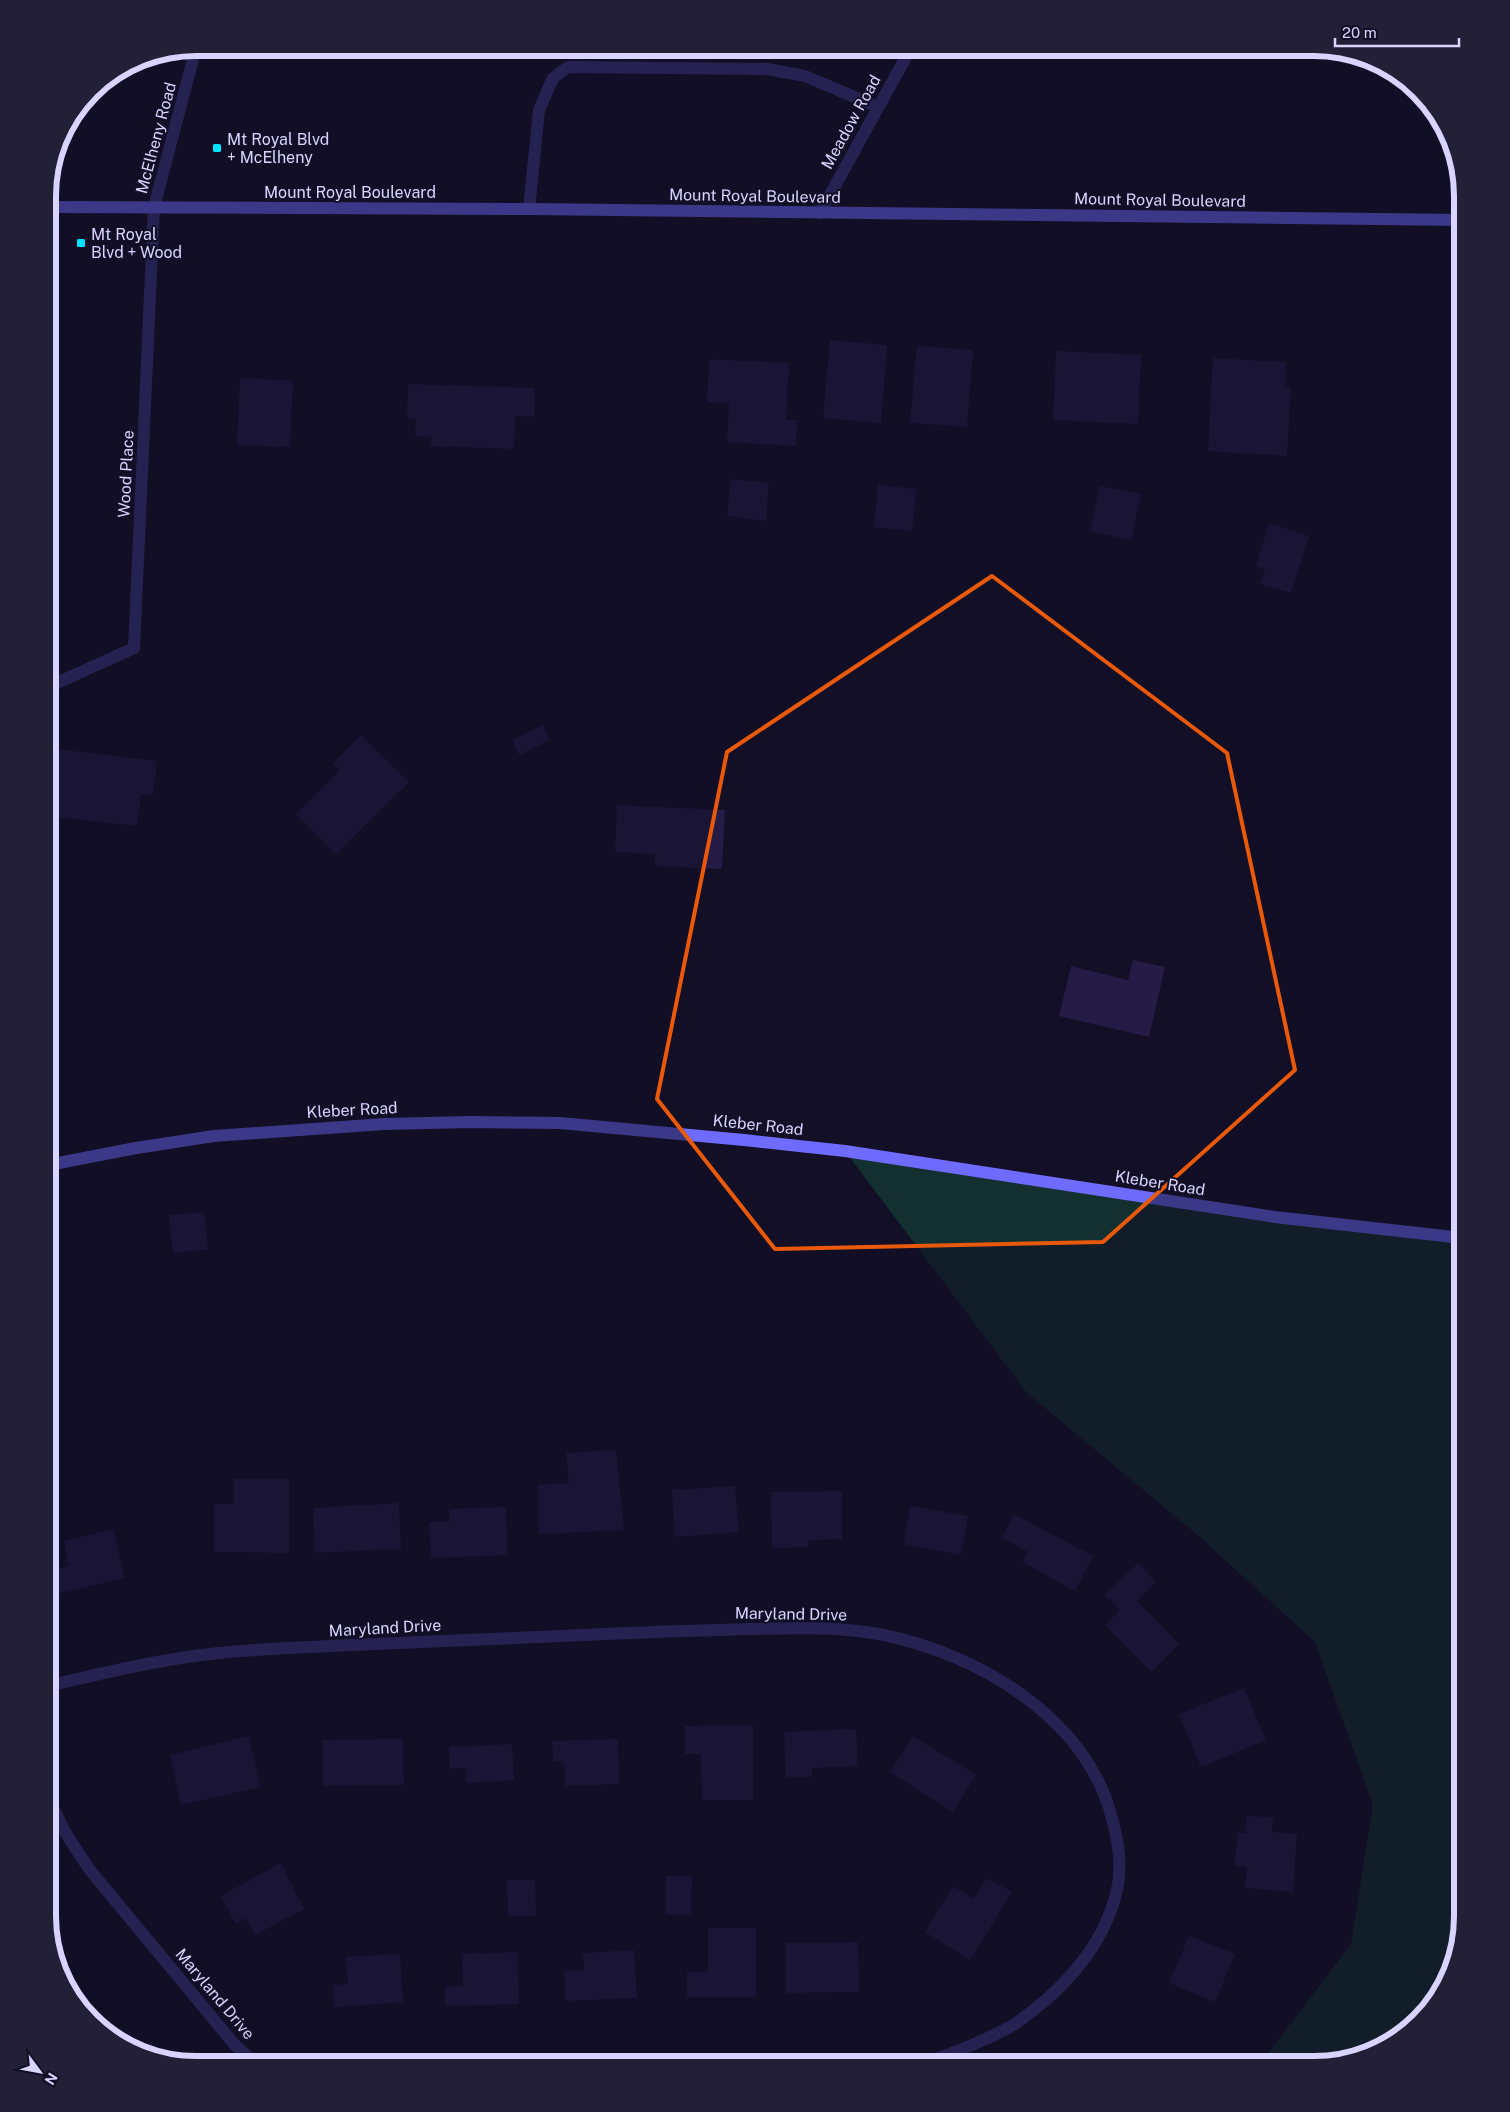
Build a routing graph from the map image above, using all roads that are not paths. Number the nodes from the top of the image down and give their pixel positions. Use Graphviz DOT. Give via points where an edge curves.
graph roads {
  1 [pos="194,56"];
  2 [pos="906,57"];
  3 [pos="878,107"];
  4 [pos="57,207"];
  5 [pos="154,207"];
  6 [pos="529,209"];
  7 [pos="820,213"];
  8 [pos="1454,220"];
  9 [pos="57,683"];
  10 [pos="56,1164"];
  11 [pos="1454,1237"];
  12 [pos="56,1684"];
  13 [pos="56,1814"];
  14 [pos="246,2055"];
  15 [pos="947,2056"];
  1 -- 5 [label="street, McElheny Road"];
  2 -- 3 [label="street, Meadow Road"];
  3 -- 6 [label="street" via="805,76 767,68 568,67 553,78 539,110"];
  3 -- 7 [label="street, Meadow Road"];
  4 -- 5 [label="main road, Mount Royal Boulevard"];
  5 -- 6 [label="main road, Mount Royal Boulevard"];
  5 -- 9 [label="street, Wood Place" via="134,648"];
  6 -- 7 [label="main road, Mount Royal Boulevard"];
  7 -- 8 [label="main road, Mount Royal Boulevard"];
  10 -- 11 [label="main road, Kleber Road" via="214,1136 413,1123 560,1123 845,1151 1275,1217"];
  12 -- 15 [label="street, Maryland Drive" via="188,1657 272,1649 704,1630 823,1628 883,1635 933,1648 974,1666 1019,1692 1052,1719 1077,1747 1096,1775 1108,1801 1120,1862 1118,1887 1106,1922 1084,1960 1053,1995 1010,2028"];
  13 -- 14 [label="street, Maryland Drive" via="89,1869"];
}
